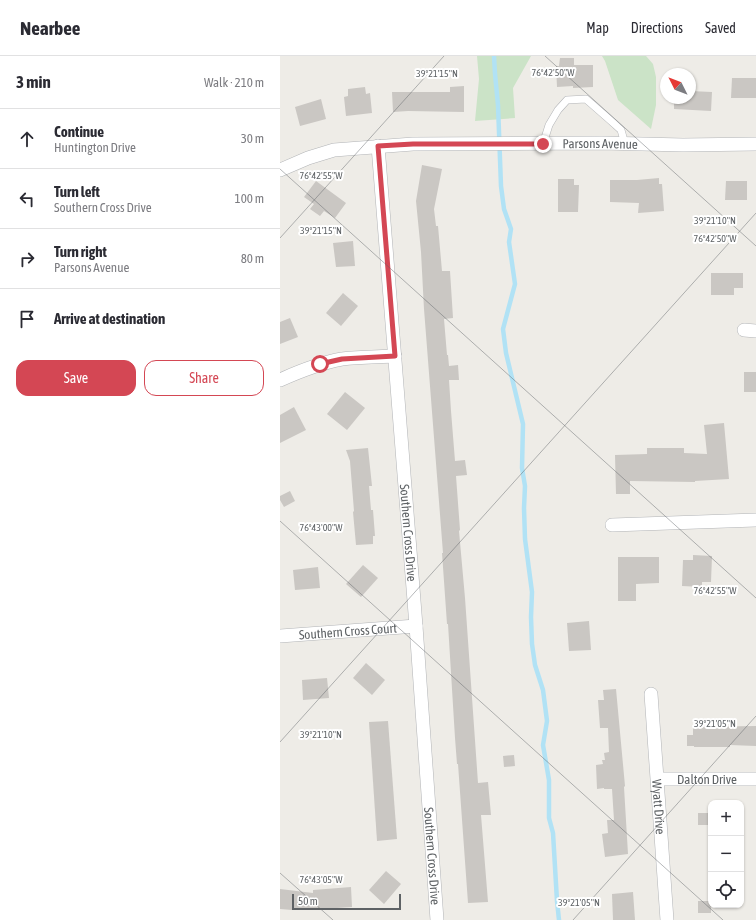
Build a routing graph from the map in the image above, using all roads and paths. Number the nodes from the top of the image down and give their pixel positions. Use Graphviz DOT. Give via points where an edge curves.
graph roads {
  1 [pos="543,144"];
  2 [pos="625,144"];
  3 [pos="756,144"];
  4 [pos="378,146"];
  5 [pos="280,170"];
  6 [pos="395,356"];
  7 [pos="280,380"];
  8 [pos="756,520"];
  9 [pos="612,525"];
  10 [pos="416,626"];
  11 [pos="280,636"];
  12 [pos="651,694"];
  13 [pos="658,779"];
  14 [pos="756,779"];
  15 [pos="437,920"];
  16 [pos="667,920"];
  1 -- 2 [label="street, Parsons Avenue"];
  1 -- 2 [label="lane" via="549,125 567,100 586,98 621,130"];
  1 -- 4 [label="street, Parsons Avenue"];
  2 -- 3 [label="street, Parsons Avenue"];
  4 -- 5 [label="street, Parsons Avenue" via="334,150"];
  4 -- 6 [label="street, Southern Cross Drive"];
  6 -- 7 [label="street" via="342,359 320,364"];
  6 -- 10 [label="street, Southern Cross Drive"];
  8 -- 9 [label="street"];
  10 -- 11 [label="street, Southern Cross Court"];
  10 -- 15 [label="street, Southern Cross Drive"];
  12 -- 13 [label="street, Wyatt Drive"];
  13 -- 14 [label="street, Dalton Drive"];
  13 -- 16 [label="street, Wyatt Drive"];
}
